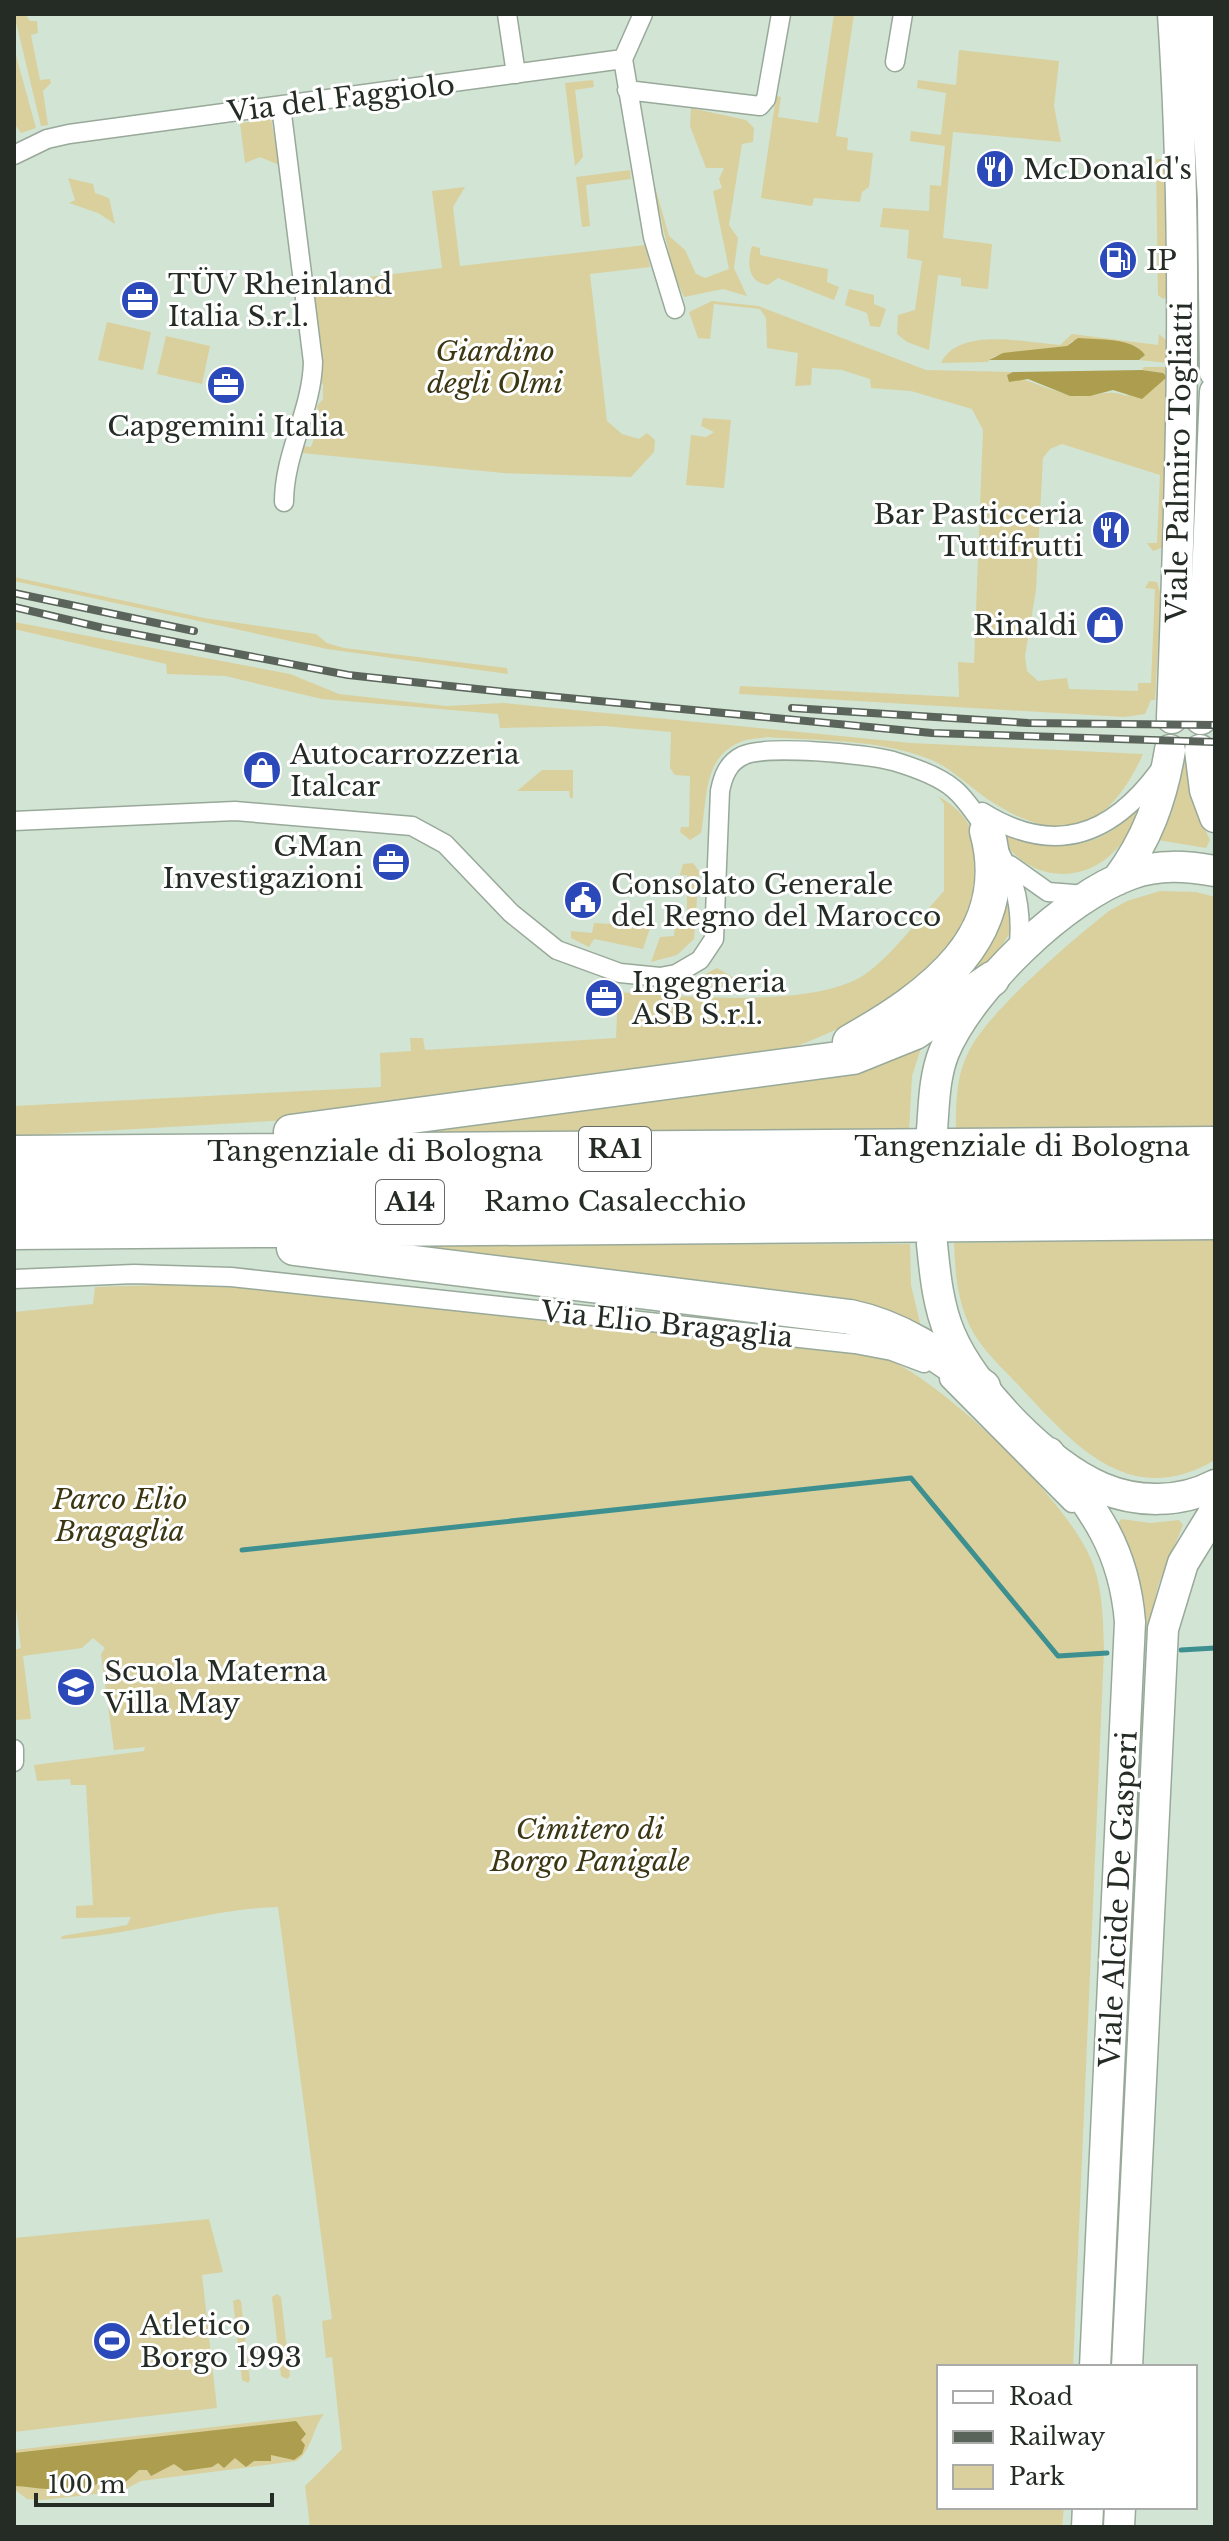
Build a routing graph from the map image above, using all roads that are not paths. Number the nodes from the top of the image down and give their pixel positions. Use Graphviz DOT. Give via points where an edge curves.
graph roads {
  1 [pos="507,14"];
  2 [pos="643,14"];
  3 [pos="781,14"];
  4 [pos="903,14"];
  5 [pos="1173,14"];
  6 [pos="1202,14"];
  7 [pos="623,59"];
  8 [pos="895,62"];
  9 [pos="516,74"];
  10 [pos="627,90"];
  11 [pos="281,106"];
  12 [pos="14,155"];
  13 [pos="675,309"];
  14 [pos="1215,372"];
  15 [pos="1215,392"];
  16 [pos="284,502"];
  17 [pos="1200,750"];
  18 [pos="1169,755"];
  19 [pos="967,803"];
  20 [pos="1215,817"];
  21 [pos="14,821"];
  22 [pos="987,831"];
  23 [pos="1007,861"];
  24 [pos="1215,871"];
  25 [pos="1105,887"];
  26 [pos="1018,953"];
  27 [pos="992,979"];
  28 [pos="769,1069"];
  29 [pos="932,1130"];
  30 [pos="1215,1144"];
  31 [pos="14,1153"];
  32 [pos="1215,1172"];
  33 [pos="14,1180"];
  34 [pos="1215,1196"];
  35 [pos="14,1204"];
  36 [pos="1215,1222"];
  37 [pos="14,1232"];
  38 [pos="932,1244"];
  39 [pos="14,1279"];
  40 [pos="983,1387"];
  41 [pos="1049,1453"];
  42 [pos="1215,1485"];
  43 [pos="1215,1511"];
  44 [pos="1128,1680"];
  45 [pos="14,1749"];
  46 [pos="14,1762"];
  47 [pos="1095,2365"];
  48 [pos="1127,2365"];
  1 -- 9 [label="street"];
  2 -- 7 [label="street"];
  3 -- 10 [label="street" via="766,99 760,106"];
  4 -- 8 [label="street"];
  5 -- 15 [label="main road, Viale Palmiro Togliatti" via="1182,189 1186,719"];
  6 -- 14 [label="main road, Viale Palmiro Togliatti" via="1213,200"];
  7 -- 9 [label="street, Via del Faggiolo"];
  7 -- 10 [label="street"];
  9 -- 11 [label="street, Via del Faggiolo"];
  10 -- 13 [label="street" via="656,251"];
  11 -- 12 [label="street, Via del Faggiolo" via="69,134"];
  11 -- 16 [label="street" via="313,362 288,458"];
  17 -- 20 [label="main road"];
  18 -- 19 [label="street" via="1123,813 1078,834 1034,834"];
  18 -- 25 [label="main road" via="1151,823"];
  19 -- 21 [label="street" via="943,781 889,760 769,749 745,754 728,767 720,791 711,947 685,970 651,977 596,965 546,943 445,844 412,826 235,811"];
  19 -- 22 [label="street"];
  22 -- 23 [label="street"];
  22 -- 28 [label="highway" via="994,859 993,894 985,922 958,960 905,1006 857,1038"];
  23 -- 25 [label="street" via="1048,892 1075,896"];
  23 -- 26 [label="street" via="1019,899"];
  24 -- 25 [label="main road" via="1156,867"];
  25 -- 26 [label="main road"];
  26 -- 27 [label="main road"];
  27 -- 28 [label="highway" via="953,1009 893,1043 853,1057"];
  27 -- 29 [label="main road" via="943,1055"];
  28 -- 31 [label="highway" via="394,1121"];
  30 -- 31 [label="highway, Tangenziale di Bologna / RA1"];
  32 -- 33 [label="highway, Ramo Casalecchio / A14"];
  34 -- 35 [label="highway, Ramo Casalecchio / A14"];
  36 -- 37 [label="highway"];
  37 -- 40 [label="highway" via="317,1250 850,1317 914,1339"];
  38 -- 40 [label="main road" via="945,1319"];
  39 -- 44 [label="street, Via Elio Bragaglia" via="134,1274 289,1282 855,1344 907,1356 950,1379 1073,1503 1093,1532 1108,1561 1121,1611"];
  40 -- 41 [label="main road"];
  41 -- 42 [label="main road" via="1089,1482 1131,1497 1180,1497"];
  41 -- 44 [label="main road, Viale Alcide De Gasperi" via="1099,1516 1120,1560 1130,1622"];
  43 -- 48 [label="main road, Viale Alcide De Gasperi" via="1183,1563 1163,1629"];
  44 -- 47 [label="main road, Viale Alcide De Gasperi"];
  45 -- 46 [label="street"];
}
